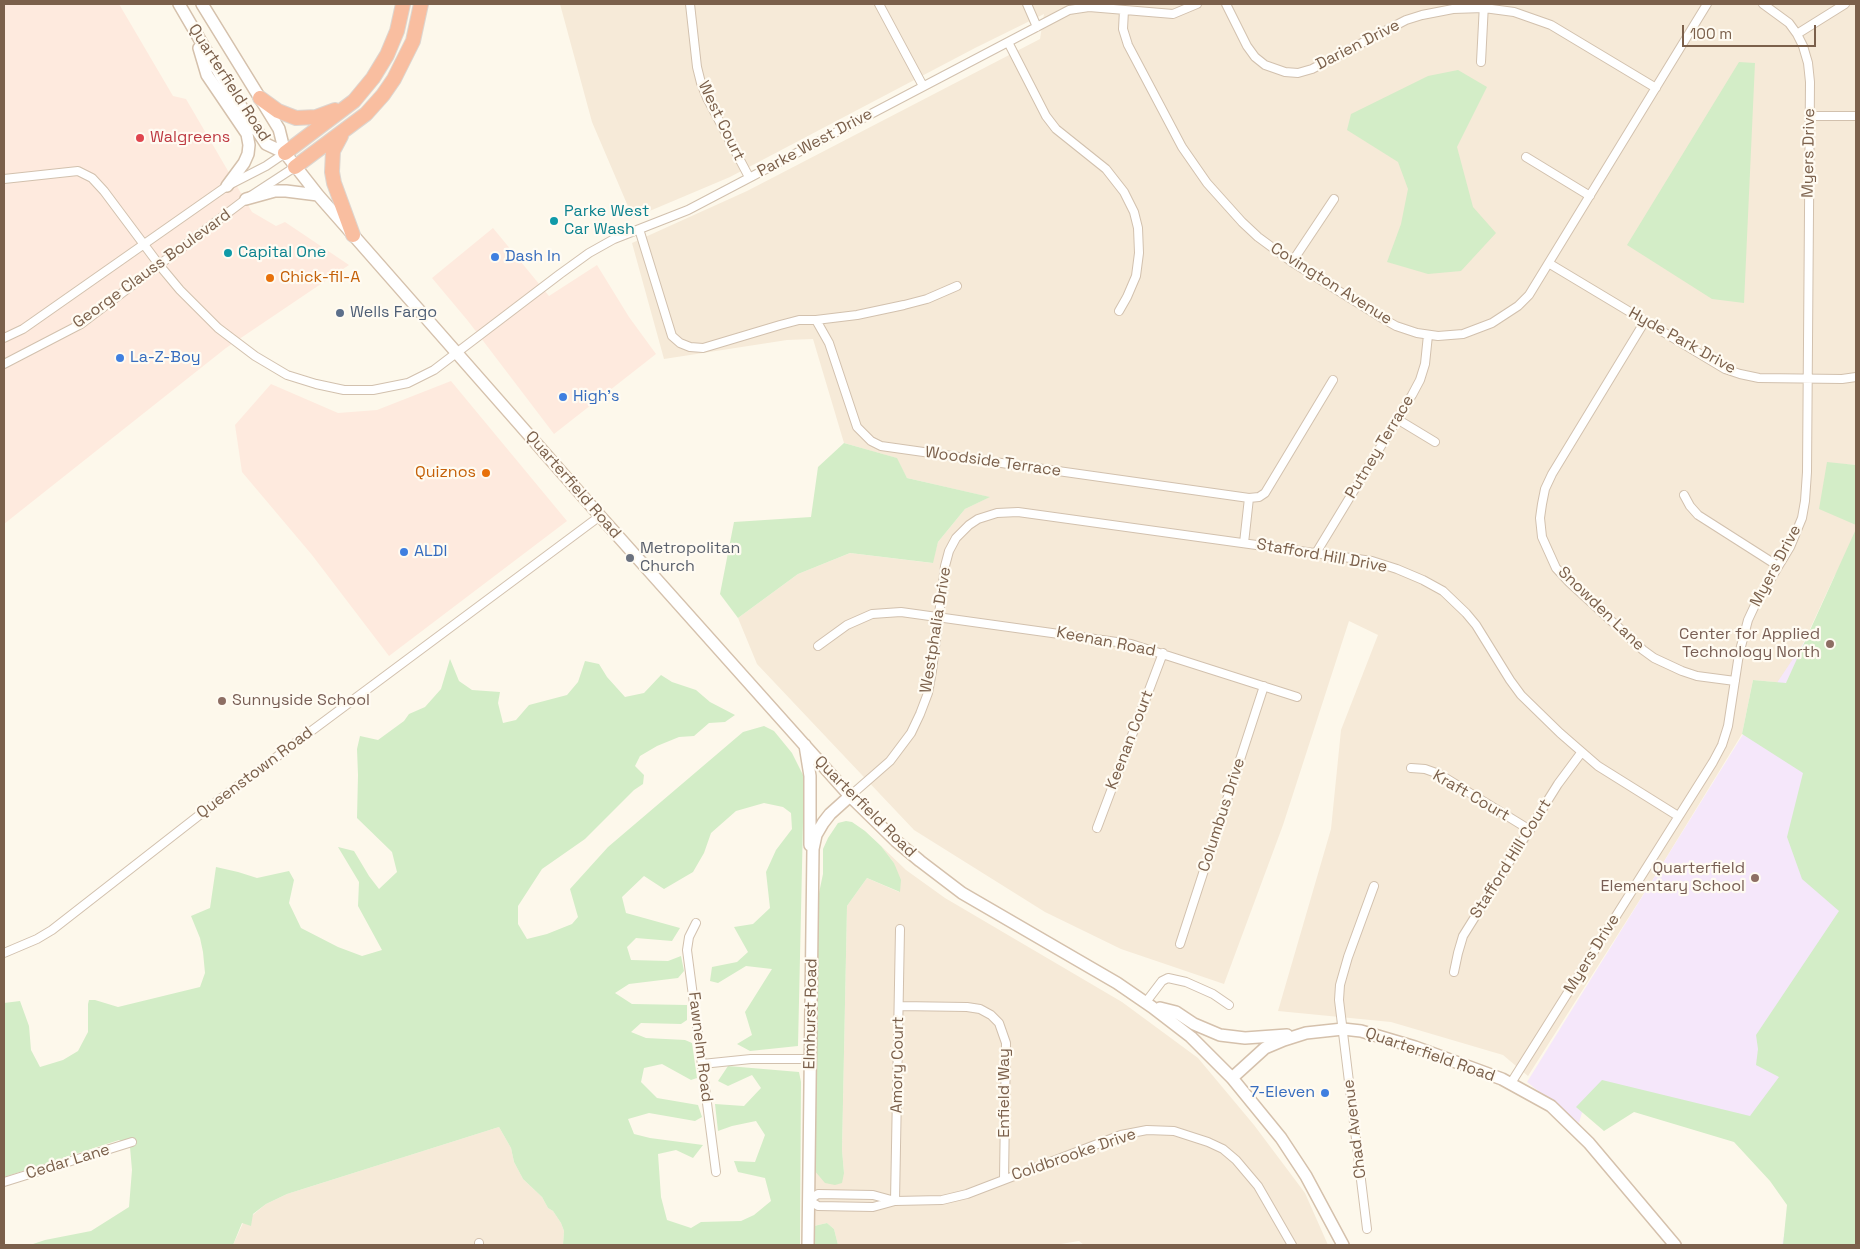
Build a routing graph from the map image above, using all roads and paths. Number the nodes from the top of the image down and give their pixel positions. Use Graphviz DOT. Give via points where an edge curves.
graph roads {
  1 [pos="180,4"];
  2 [pos="202,4"];
  3 [pos="403,4"];
  4 [pos="421,4"];
  5 [pos="690,4"];
  6 [pos="879,4"];
  7 [pos="1027,4"];
  8 [pos="1197,4"];
  9 [pos="1226,4"];
  10 [pos="1707,4"];
  11 [pos="1762,4"];
  12 [pos="1844,4"];
  13 [pos="1484,6"];
  14 [pos="1124,10"];
  15 [pos="1037,27"];
  16 [pos="193,30"];
  17 [pos="1797,34"];
  18 [pos="1008,42"];
  19 [pos="1481,62"];
  20 [pos="923,86"];
  21 [pos="1656,88"];
  22 [pos="260,98"];
  23 [pos="354,101"];
  24 [pos="1809,116"];
  25 [pos="1856,116"];
  26 [pos="342,133"];
  27 [pos="285,154"];
  28 [pos="1526,157"];
  29 [pos="296,167"];
  30 [pos="749,178"];
  31 [pos="4,179"];
  32 [pos="227,186"];
  33 [pos="318,195"];
  34 [pos="1590,196"];
  35 [pos="246,199"];
  36 [pos="1334,199"];
  37 [pos="639,228"];
  38 [pos="353,235"];
  39 [pos="145,244"];
  40 [pos="1292,262"];
  41 [pos="1550,264"];
  42 [pos="160,266"];
  43 [pos="957,286"];
  44 [pos="1119,311"];
  45 [pos="816,320"];
  46 [pos="1645,321"];
  47 [pos="1428,335"];
  48 [pos="4,338"];
  49 [pos="456,352"];
  50 [pos="4,364"];
  51 [pos="1856,377"];
  52 [pos="1808,378"];
  53 [pos="1333,380"];
  54 [pos="1397,419"];
  55 [pos="1435,442"];
  56 [pos="1684,495"];
  57 [pos="1249,498"];
  58 [pos="600,516"];
  59 [pos="963,531"];
  60 [pos="1244,543"];
  61 [pos="1316,553"];
  62 [pos="1778,566"];
  63 [pos="938,617"];
  64 [pos="818,646"];
  65 [pos="1163,653"];
  66 [pos="1735,681"];
  67 [pos="1264,686"];
  68 [pos="1297,697"];
  69 [pos="805,745"];
  70 [pos="1582,753"];
  71 [pos="1411,768"];
  72 [pos="850,796"];
  73 [pos="1678,816"];
  74 [pos="1096,828"];
  75 [pos="1530,830"];
  76 [pos="812,864"];
  77 [pos="1374,886"];
  78 [pos="696,923"];
  79 [pos="900,929"];
  80 [pos="1180,944"];
  81 [pos="4,953"];
  82 [pos="1454,972"];
  83 [pos="1149,1004"];
  84 [pos="1229,1005"];
  85 [pos="899,1006"];
  86 [pos="1343,1029"];
  87 [pos="1306,1033"];
  88 [pos="810,1059"];
  89 [pos="702,1064"];
  90 [pos="1232,1078"];
  91 [pos="1511,1083"];
  92 [pos="132,1142"];
  93 [pos="716,1172"];
  94 [pos="1004,1179"];
  95 [pos="4,1182"];
  96 [pos="808,1200"];
  97 [pos="895,1201"];
  98 [pos="1367,1229"];
  99 [pos="808,1245"];
  100 [pos="1292,1245"];
  101 [pos="1342,1245"];
  102 [pos="1675,1245"];
  1 -- 16 [label="main road, Quarterfield Road"];
  2 -- 22 [label="main road, Quarterfield Road"];
  3 -- 23 [label="highway" via="387,55"];
  4 -- 26 [label="highway" via="413,40 394,79 366,114"];
  5 -- 30 [label="street, West Court" via="701,83"];
  6 -- 20 [label="street"];
  7 -- 15 [label="street"];
  8 -- 14 [label="street, Parke West Drive" via="1173,14"];
  9 -- 13 [label="street, Darien Drive" via="1255,57 1275,70 1298,73 1325,63 1406,20"];
  10 -- 21 [label="street, Covington Avenue"];
  11 -- 17 [label="street, Myers Drive" via="1789,23"];
  12 -- 17 [label="street"];
  13 -- 19 [label="street"];
  13 -- 21 [label="street, Darien Drive" via="1551,25"];
  14 -- 15 [label="street, Parke West Drive" via="1089,7 1070,10"];
  14 -- 40 [label="street, Covington Avenue" via="1128,45 1193,165 1242,222"];
  15 -- 18 [label="street, Parke West Drive"];
  16 -- 27 [label="main road, Quarterfield Road" via="266,144"];
  16 -- 32 [label="main road" via="207,75 247,134 248,154"];
  17 -- 24 [label="street, Myers Drive" via="1808,63"];
  18 -- 20 [label="street, Parke West Drive"];
  18 -- 44 [label="street" via="1046,116 1056,129 1106,169 1124,192 1134,212 1139,253 1136,276"];
  20 -- 30 [label="street, Parke West Drive"];
  21 -- 34 [label="street, Covington Avenue"];
  22 -- 23 [label="highway" via="278,111 305,119 325,115"];
  22 -- 27 [label="main road, Quarterfield Road" via="279,129"];
  23 -- 27 [label="highway"];
  24 -- 25 [label="street"];
  24 -- 52 [label="street, Myers Drive"];
  26 -- 29 [label="highway"];
  26 -- 38 [label="highway" via="333,150 332,172"];
  27 -- 29 [label="main road, Quarterfield Road"];
  27 -- 32 [label="street, George Clauss Boulevard"];
  28 -- 34 [label="street"];
  29 -- 33 [label="main road, Quarterfield Road"];
  29 -- 35 [label="street, George Clauss Boulevard"];
  30 -- 37 [label="street, Parke West Drive" via="688,210"];
  31 -- 39 [label="street, Parke West Drive" via="78,171 92,178 104,191"];
  32 -- 39 [label="street, George Clauss Boulevard"];
  33 -- 35 [label="main road" via="286,191"];
  33 -- 38 [label="main road, Quarterfield Road"];
  34 -- 41 [label="street, Covington Avenue"];
  35 -- 42 [label="street, George Clauss Boulevard"];
  36 -- 40 [label="street"];
  37 -- 45 [label="street" via="672,336 680,343 703,348 798,320"];
  37 -- 49 [label="street, Parke West Drive" via="590,253"];
  38 -- 49 [label="main road, Quarterfield Road"];
  39 -- 42 [label="street, Parke West Drive"];
  39 -- 48 [label="street, George Clauss Boulevard" via="23,329"];
  40 -- 47 [label="street, Covington Avenue" via="1396,326"];
  41 -- 46 [label="street, Hyde Park Drive"];
  41 -- 47 [label="street, Covington Avenue" via="1529,295 1506,316 1463,334"];
  42 -- 49 [label="street, Parke West Drive" via="218,328 255,356 287,375 316,384 344,390 365,390 408,383 434,370"];
  42 -- 50 [label="street, George Clauss Boulevard" via="81,324"];
  43 -- 45 [label="street" via="904,306"];
  45 -- 57 [label="street, Woodside Terrace" via="830,343 857,427 881,446"];
  46 -- 52 [label="street, Hyde Park Drive" via="1725,369 1759,378"];
  46 -- 66 [label="street, Snowden Lane" via="1552,474 1542,504 1542,537 1556,568 1568,582 1643,650 1682,671"];
  47 -- 54 [label="street, Putney Terrace" via="1420,380"];
  49 -- 58 [label="main road, Quarterfield Road"];
  51 -- 52 [label="street, Hyde Park Drive"];
  52 -- 62 [label="street, Myers Drive" via="1805,501 1797,533"];
  53 -- 57 [label="street" via="1266,493"];
  54 -- 55 [label="street"];
  54 -- 61 [label="street, Putney Terrace"];
  56 -- 62 [label="street" via="1698,515"];
  57 -- 60 [label="street"];
  58 -- 69 [label="main road, Quarterfield Road"];
  58 -- 81 [label="street, Queenstown Road" via="232,790 52,930"];
  59 -- 60 [label="street, Stafford Hill Drive" via="978,519 1008,511"];
  59 -- 63 [label="street, Westphalia Drive" via="949,552"];
  60 -- 61 [label="street, Stafford Hill Drive"];
  61 -- 70 [label="street, Stafford Hill Drive" via="1389,566 1443,591 1476,624 1521,694"];
  62 -- 66 [label="street, Myers Drive" via="1748,620"];
  63 -- 64 [label="street, Keenan Road" via="901,612 872,614 847,625"];
  63 -- 65 [label="street, Keenan Road" via="1109,640"];
  63 -- 72 [label="street, Westphalia Drive" via="928,693 911,733 890,761"];
  65 -- 67 [label="street, Keenan Road"];
  65 -- 74 [label="street, Keenan Court"];
  66 -- 73 [label="street, Myers Drive" via="1722,745"];
  67 -- 68 [label="street, Keenan Road"];
  67 -- 80 [label="street, Columbus Drive"];
  69 -- 72 [label="main road, Quarterfield Road"];
  69 -- 76 [label="main road" via="810,776"];
  70 -- 73 [label="street, Stafford Hill Drive"];
  70 -- 75 [label="street, Stafford Hill Court" via="1558,784"];
  71 -- 75 [label="street, Kraft Court" via="1439,774"];
  72 -- 76 [label="main road, Elmhurst Road" via="835,809 816,835"];
  72 -- 83 [label="main road, Quarterfield Road" via="896,841 962,893"];
  73 -- 91 [label="street, Myers Drive"];
  75 -- 82 [label="street, Stafford Hill Court" via="1463,936"];
  76 -- 88 [label="main road, Elmhurst Road"];
  77 -- 86 [label="street, Chad Avenue" via="1340,985"];
  78 -- 89 [label="street, Fawnelm Road" via="687,950"];
  79 -- 85 [label="street, Amory Court"];
  83 -- 84 [label="street" via="1162,981 1168,978 1203,989"];
  83 -- 87 [label="main road" via="1176,1012 1206,1030 1225,1036 1245,1038"];
  83 -- 90 [label="main road, Quarterfield Road" via="1191,1037"];
  85 -- 94 [label="street, Enfield Way" via="980,1009 999,1023 1006,1043"];
  85 -- 97 [label="street, Amory Court"];
  86 -- 87 [label="main road, Quarterfield Road"];
  86 -- 91 [label="main road, Quarterfield Road" via="1414,1047"];
  86 -- 98 [label="street, Chad Avenue"];
  87 -- 90 [label="main road, Quarterfield Road" via="1265,1048"];
  88 -- 89 [label="street" via="752,1059"];
  88 -- 96 [label="main road, Elmhurst Road"];
  89 -- 93 [label="street, Fawnelm Road"];
  90 -- 101 [label="main road" via="1301,1168"];
  91 -- 102 [label="main road, Quarterfield Road" via="1550,1106 1590,1143"];
  92 -- 95 [label="street, Cedar Lane"];
  94 -- 97 [label="street, Coldbrooke Drive" via="942,1200"];
  94 -- 100 [label="street, Coldbrooke Drive" via="1121,1135 1147,1130 1192,1135 1222,1149 1236,1160 1258,1186"];
  96 -- 97 [label="street, Coldbrooke Drive" via="818,1194 873,1195"];
  96 -- 97 [label="street, Coldbrooke Drive" via="818,1206 873,1207"];
  96 -- 99 [label="main road, Elmhurst Road"];
}
